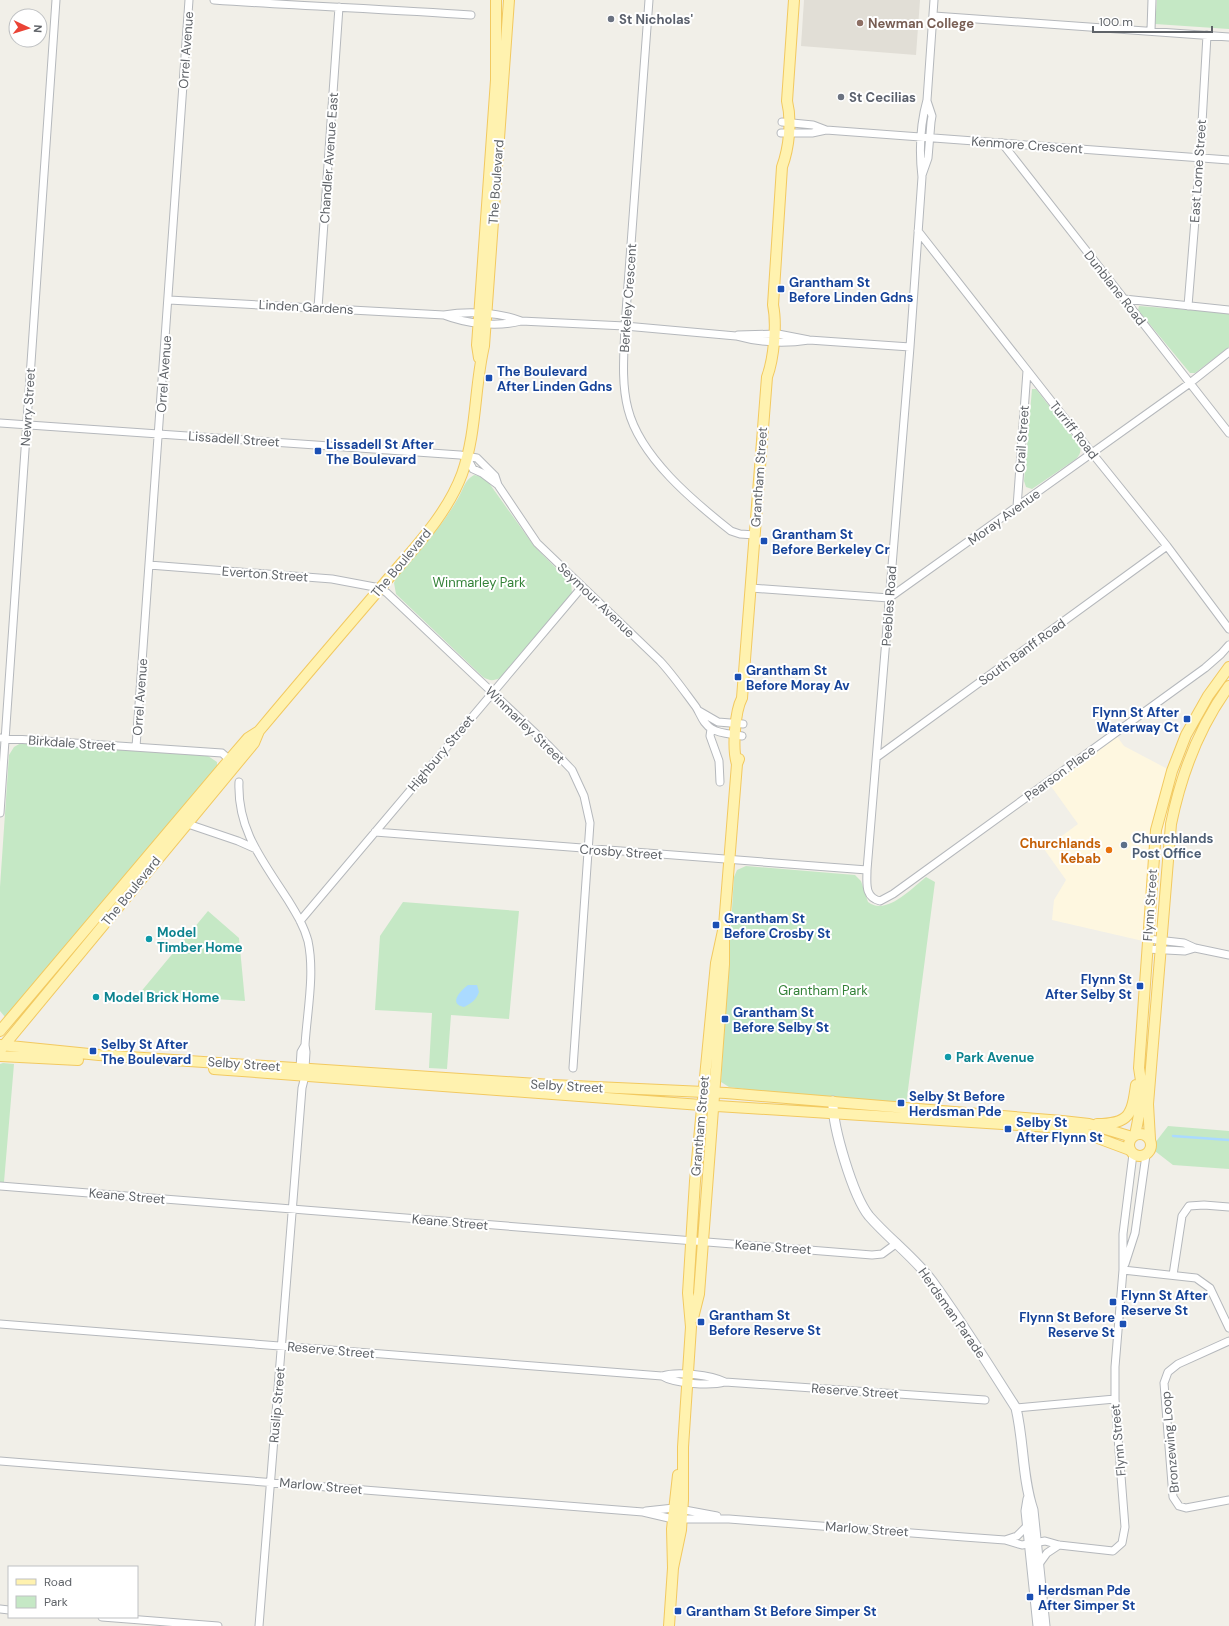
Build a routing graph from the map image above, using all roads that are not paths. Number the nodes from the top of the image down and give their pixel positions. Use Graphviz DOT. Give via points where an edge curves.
graph roads {
  1 [pos="56,0"];
  2 [pos="189,0"];
  3 [pos="214,0"];
  4 [pos="496,0"];
  5 [pos="509,0"];
  6 [pos="649,0"];
  7 [pos="794,0"];
  8 [pos="934,0"];
  9 [pos="1152,0"];
  10 [pos="339,8"];
  11 [pos="471,15"];
  12 [pos="934,16"];
  13 [pos="1151,30"];
  14 [pos="1207,35"];
  15 [pos="1229,37"];
  16 [pos="927,100"];
  17 [pos="785,122"];
  18 [pos="826,130"];
  19 [pos="785,134"];
  20 [pos="922,136"];
  21 [pos="930,137"];
  22 [pos="1002,143"];
  23 [pos="1200,158"];
  24 [pos="1229,160"];
  25 [pos="922,177"];
  26 [pos="918,231"];
  27 [pos="169,300"];
  28 [pos="1124,300"];
  29 [pos="1188,306"];
  30 [pos="318,308"];
  31 [pos="1229,310"];
  32 [pos="483,318"];
  33 [pos="625,326"];
  34 [pos="770,338"];
  35 [pos="910,347"];
  36 [pos="1229,352"];
  37 [pos="1027,371"];
  38 [pos="1190,383"];
  39 [pos="0,423"];
  40 [pos="26,425"];
  41 [pos="1229,433"];
  42 [pos="160,434"];
  43 [pos="1092,453"];
  44 [pos="467,458"];
  45 [pos="498,485"];
  46 [pos="1018,507"];
  47 [pos="755,535"];
  48 [pos="1167,546"];
  49 [pos="149,566"];
  50 [pos="582,587"];
  51 [pos="380,588"];
  52 [pos="751,588"];
  53 [pos="889,598"];
  54 [pos="1229,629"];
  55 [pos="1229,645"];
  56 [pos="1229,667"];
  57 [pos="1229,686"];
  58 [pos="492,692"];
  59 [pos="699,711"];
  60 [pos="740,724"];
  61 [pos="711,729"];
  62 [pos="739,735"];
  63 [pos="3,738"];
  64 [pos="136,747"];
  65 [pos="877,758"];
  66 [pos="232,763"];
  67 [pos="239,782"];
  68 [pos="720,782"];
  69 [pos="0,813"];
  70 [pos="185,823"];
  71 [pos="375,832"];
  72 [pos="256,849"];
  73 [pos="589,849"];
  74 [pos="1169,850"];
  75 [pos="730,860"];
  76 [pos="867,870"];
  77 [pos="1152,875"];
  78 [pos="887,898"];
  79 [pos="300,921"];
  80 [pos="724,926"];
  81 [pos="1148,944"];
  82 [pos="1162,945"];
  83 [pos="1229,955"];
  84 [pos="0,1031"];
  85 [pos="1,1049"];
  86 [pos="573,1068"];
  87 [pos="1139,1068"];
  88 [pos="303,1072"];
  89 [pos="702,1092"];
  90 [pos="715,1093"];
  91 [pos="832,1101"];
  92 [pos="701,1105"];
  93 [pos="714,1106"];
  94 [pos="832,1114"];
  95 [pos="1089,1124"];
  96 [pos="1134,1136"];
  97 [pos="1150,1140"];
  98 [pos="1131,1152"];
  99 [pos="1146,1155"];
  100 [pos="0,1186"];
  101 [pos="1229,1207"];
  102 [pos="293,1209"];
  103 [pos="691,1241"];
  104 [pos="703,1242"];
  105 [pos="897,1243"];
  106 [pos="1123,1270"];
  107 [pos="1173,1275"];
  108 [pos="0,1324"];
  109 [pos="691,1327"];
  110 [pos="1229,1328"];
  111 [pos="1229,1341"];
  112 [pos="282,1346"];
  113 [pos="688,1378"];
  114 [pos="1115,1399"];
  115 [pos="985,1400"];
  116 [pos="1016,1408"];
  117 [pos="0,1461"];
  118 [pos="270,1482"];
  119 [pos="1028,1495"];
  120 [pos="1229,1500"];
  121 [pos="678,1508"];
  122 [pos="643,1512"];
  123 [pos="729,1519"];
  124 [pos="677,1520"];
  125 [pos="1027,1526"];
  126 [pos="1005,1540"];
  127 [pos="1033,1543"];
  128 [pos="1059,1545"];
  129 [pos="1039,1564"];
  130 [pos="115,1618"];
  131 [pos="218,1626"];
  132 [pos="259,1626"];
  133 [pos="669,1626"];
  134 [pos="1038,1626"];
  135 [pos="1045,1626"];
  1 -- 40 [label="street, Newry Street"];
  2 -- 27 [label="street, Orrel Avenue"];
  3 -- 10 [label="street"];
  4 -- 32 [label="main road, The Boulevard" via="496,80"];
  5 -- 32 [label="main road, The Boulevard"];
  6 -- 33 [label="street, Berkeley Crescent"];
  7 -- 17 [label="main road, Grantham Street" via="787,101 789,111"];
  8 -- 12 [label="street, Peebles Road"];
  9 -- 13 [label="street"];
  10 -- 11 [label="street"];
  10 -- 30 [label="street, Chandler Avenue East"];
  12 -- 13 [label="street"];
  12 -- 16 [label="street, Peebles Road"];
  13 -- 14 [label="street"];
  14 -- 15 [label="street"];
  14 -- 23 [label="street, East Lorne Street"];
  16 -- 20 [label="street, Peebles Road"];
  16 -- 21 [label="street, Peebles Road" via="932,116"];
  17 -- 18 [label="street, Kenmore Crescent" via="813,125"];
  17 -- 19 [label="main road, Grantham Street"];
  18 -- 19 [label="street, Kenmore Crescent"];
  18 -- 20 [label="street, Kenmore Crescent"];
  19 -- 34 [label="main road, Grantham Street" via="786,157 782,167 773,305 775,315"];
  20 -- 21 [label="street, Kenmore Crescent"];
  20 -- 25 [label="street, Peebles Road"];
  21 -- 22 [label="street, Kenmore Crescent"];
  21 -- 25 [label="street, Peebles Road" via="928,158"];
  22 -- 23 [label="street, Kenmore Crescent"];
  22 -- 28 [label="street, Dunblane Road"];
  23 -- 24 [label="street, Kenmore Crescent"];
  23 -- 29 [label="street, East Lorne Street"];
  25 -- 26 [label="street, Peebles Road"];
  26 -- 35 [label="street, Peebles Road"];
  26 -- 37 [label="street, Turriff Road"];
  27 -- 30 [label="street, Linden Gardens"];
  27 -- 42 [label="street, Orrel Avenue"];
  28 -- 29 [label="street"];
  28 -- 38 [label="street, Dunblane Road"];
  29 -- 31 [label="street"];
  30 -- 32 [label="street, Linden Gardens" via="444,315 456,319"];
  32 -- 33 [label="street, Linden Gardens"];
  32 -- 44 [label="main road, The Boulevard" via="484,346 473,434"];
  33 -- 34 [label="street, Linden Gardens"];
  33 -- 47 [label="street, Berkeley Crescent" via="623,372 628,409 637,432 656,463 730,531"];
  34 -- 35 [label="street, Linden Gardens"];
  34 -- 47 [label="main road, Grantham Street" via="771,366 767,377"];
  35 -- 53 [label="street, Peebles Road"];
  36 -- 38 [label="street, Moray Avenue"];
  37 -- 43 [label="street, Turriff Road"];
  37 -- 46 [label="street, Crail Street"];
  38 -- 41 [label="street, Dunblane Road"];
  38 -- 43 [label="street, Moray Avenue"];
  39 -- 40 [label="street, Lissadell Street"];
  40 -- 42 [label="street, Lissadell Street"];
  40 -- 63 [label="street, Newry Street"];
  42 -- 44 [label="street, Lissadell Street" via="460,455"];
  42 -- 49 [label="street, Orrel Avenue"];
  43 -- 46 [label="street, Moray Avenue"];
  43 -- 48 [label="street, Turriff Road"];
  44 -- 45 [label="street, Seymour Avenue" via="473,469"];
  44 -- 45 [label="street, Seymour Avenue" via="477,458 496,476"];
  44 -- 51 [label="main road, The Boulevard" via="452,495 438,518"];
  45 -- 50 [label="street, Seymour Avenue" via="536,543"];
  46 -- 53 [label="street, Moray Avenue"];
  47 -- 52 [label="main road, Grantham Street"];
  48 -- 54 [label="street, Turriff Road"];
  48 -- 65 [label="street, South Banff Road"];
  49 -- 51 [label="street, Everton Street" via="332,579"];
  49 -- 64 [label="street, Orrel Avenue"];
  50 -- 58 [label="street, Highbury Street"];
  50 -- 59 [label="street, Seymour Avenue" via="660,661"];
  51 -- 58 [label="street, Winmarley Street"];
  51 -- 66 [label="main road, The Boulevard" via="259,731 248,738"];
  52 -- 53 [label="street"];
  52 -- 60 [label="main road, Grantham Street" via="742,698 745,706"];
  53 -- 65 [label="street, Peebles Road"];
  55 -- 78 [label="street, Pearson Place" via="1205,668"];
  56 -- 77 [label="main road, Flynn Street" via="1208,696 1186,735 1172,771 1156,830"];
  57 -- 74 [label="main road, Flynn Street" via="1188,762 1176,799"];
  58 -- 71 [label="street, Highbury Street"];
  58 -- 73 [label="street, Winmarley Street" via="572,770 586,803 590,823"];
  59 -- 60 [label="street, Seymour Avenue" via="718,722"];
  59 -- 61 [label="street, Seymour Avenue"];
  60 -- 62 [label="main road, Grantham Street"];
  61 -- 62 [label="street"];
  61 -- 68 [label="street, Seymour Avenue" via="710,736 719,761"];
  62 -- 75 [label="main road, Grantham Street" via="740,756 737,764"];
  63 -- 64 [label="street, Birkdale Street"];
  63 -- 69 [label="street, Newry Street"];
  64 -- 66 [label="street, Birkdale Street" via="222,753"];
  65 -- 76 [label="street, Peebles Road"];
  66 -- 70 [label="main road, The Boulevard"];
  67 -- 72 [label="street, Ruslip Street" via="240,808 247,832"];
  70 -- 72 [label="street"];
  70 -- 84 [label="main road, The Boulevard"];
  70 -- 85 [label="main road, The Boulevard"];
  71 -- 73 [label="street, Crosby Street"];
  71 -- 79 [label="street, Highbury Street"];
  72 -- 79 [label="street, Ruslip Street"];
  73 -- 75 [label="street, Crosby Street"];
  73 -- 86 [label="street, Winmarley Street"];
  74 -- 77 [label="main road" via="1160,870"];
  74 -- 82 [label="main road, Flynn Street"];
  75 -- 76 [label="street, Crosby Street"];
  75 -- 80 [label="main road, Grantham Street"];
  76 -- 78 [label="street, Peebles Road" via="868,891 871,897 880,901"];
  77 -- 81 [label="main road, Flynn Street"];
  79 -- 88 [label="street, Ruslip Street" via="308,941 310,964 305,1045 302,1052"];
  80 -- 89 [label="main road, Grantham Street" via="716,963"];
  80 -- 90 [label="main road, Grantham Street" via="724,964"];
  81 -- 82 [label="street"];
  81 -- 82 [label="street"];
  81 -- 87 [label="main road, Flynn Street"];
  82 -- 83 [label="street" via="1184,943"];
  82 -- 97 [label="main road, Flynn Street" via="1148,1104"];
  85 -- 88 [label="main road, Selby Street"];
  87 -- 95 [label="main road" via="1134,1104 1126,1118 1115,1124"];
  87 -- 96 [label="main road, Flynn Street" via="1142,1102"];
  88 -- 89 [label="main road, Selby Street"];
  88 -- 92 [label="main road, Selby Street"];
  88 -- 102 [label="street, Ruslip Street"];
  89 -- 90 [label="main road, Selby Street"];
  89 -- 92 [label="main road, Grantham Street"];
  90 -- 91 [label="main road, Selby Street"];
  90 -- 93 [label="main road, Grantham Street"];
  91 -- 94 [label="main road, Herdsman Parade"];
  91 -- 95 [label="main road, Selby Street"];
  92 -- 93 [label="main road, Selby Street"];
  92 -- 103 [label="main road, Grantham Street"];
  93 -- 94 [label="main road, Selby Street"];
  93 -- 104 [label="main road, Grantham Street"];
  94 -- 98 [label="main road, Selby Street" via="1055,1128 1103,1139"];
  94 -- 105 [label="main road, Herdsman Parade" via="860,1202 870,1217"];
  95 -- 96 [label="main road, Selby Street"];
  96 -- 97 [label="main road" via="1142,1134"];
  96 -- 98 [label="main road" via="1129,1143"];
  97 -- 99 [label="main road" via="1151,1147"];
  98 -- 99 [label="main road" via="1139,1157"];
  98 -- 106 [label="street, Flynn Street" via="1123,1234"];
  99 -- 106 [label="street, Flynn Street" via="1135,1233"];
  100 -- 102 [label="street, Keane Street"];
  101 -- 107 [label="street" via="1189,1206 1182,1216"];
  102 -- 103 [label="street, Keane Street"];
  102 -- 112 [label="street, Ruslip Street"];
  103 -- 104 [label="street, Keane Street"];
  103 -- 109 [label="main road, Grantham Street" via="688,1294"];
  104 -- 105 [label="street, Keane Street" via="877,1255 887,1252"];
  104 -- 109 [label="main road, Grantham Street" via="699,1294"];
  105 -- 116 [label="main road, Herdsman Parade" via="932,1281"];
  106 -- 107 [label="street"];
  106 -- 114 [label="street, Flynn Street" via="1116,1335"];
  107 -- 110 [label="street" via="1196,1278 1210,1288"];
  108 -- 112 [label="street, Reserve Street"];
  109 -- 113 [label="main road, Grantham Street"];
  111 -- 120 [label="street, Bronzewing Loop" via="1178,1364 1168,1372 1164,1383 1173,1497 1179,1506 1186,1508"];
  112 -- 113 [label="street, Reserve Street" via="662,1376 670,1374"];
  112 -- 118 [label="street, Ruslip Street"];
  113 -- 115 [label="street, Reserve Street" via="717,1378 725,1382"];
  113 -- 121 [label="main road, Grantham Street"];
  114 -- 116 [label="street"];
  114 -- 128 [label="street, Flynn Street" via="1125,1527 1122,1543 1113,1551"];
  116 -- 119 [label="main road, Herdsman Parade" via="1021,1429"];
  117 -- 118 [label="street, Marlow Street"];
  118 -- 122 [label="street, Marlow Street"];
  118 -- 132 [label="street, Ruslip Street"];
  119 -- 125 [label="main road, Herdsman Parade"];
  119 -- 127 [label="main road, Herdsman Parade" via="1033,1510"];
  121 -- 122 [label="street, Marlow Street"];
  121 -- 123 [label="street, Marlow Street"];
  121 -- 124 [label="main road, Grantham Street"];
  122 -- 124 [label="street, Marlow Street"];
  123 -- 124 [label="street, Marlow Street"];
  123 -- 126 [label="street, Marlow Street"];
  124 -- 133 [label="main road, Grantham Street"];
  125 -- 126 [label="street" via="1018,1536"];
  125 -- 127 [label="main road, Herdsman Parade"];
  126 -- 127 [label="street, Marlow Street" via="1022,1545"];
  127 -- 128 [label="street, Flynn Street" via="1045,1541"];
  127 -- 129 [label="main road, Herdsman Parade"];
  127 -- 134 [label="main road, Herdsman Parade"];
  128 -- 129 [label="street" via="1047,1553"];
  129 -- 135 [label="main road, Herdsman Parade"];
  130 -- 131 [label="street"];
}
